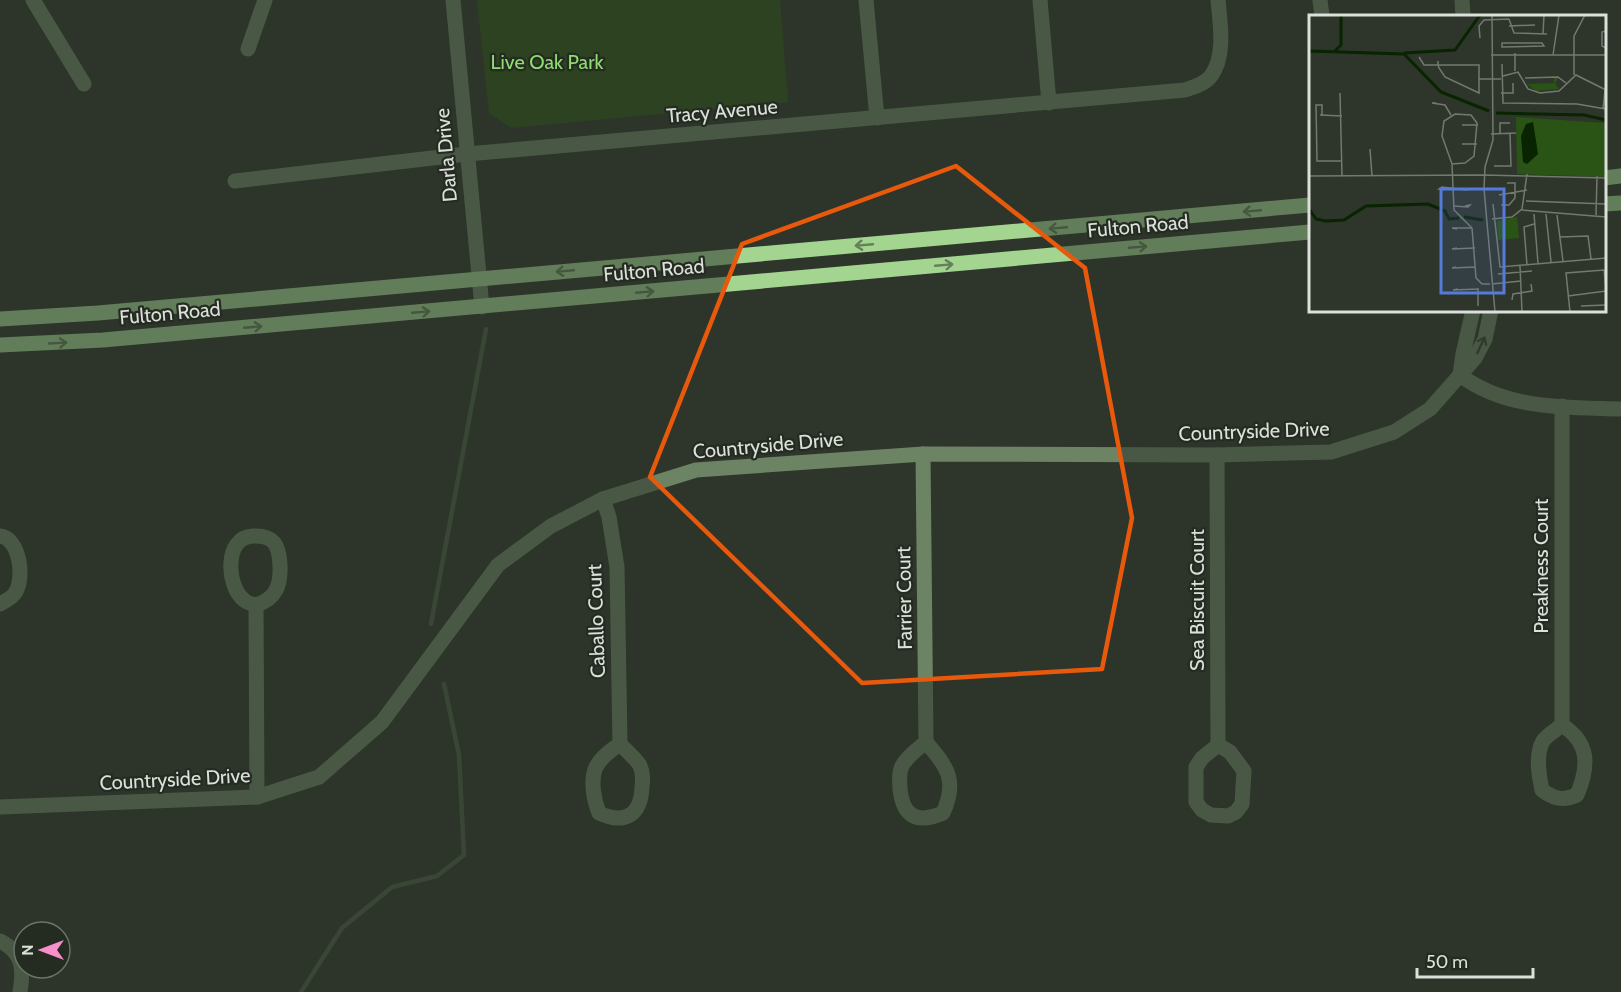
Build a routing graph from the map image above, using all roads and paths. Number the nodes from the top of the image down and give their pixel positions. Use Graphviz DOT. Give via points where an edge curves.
graph roads {
  1 [pos="33,0"];
  2 [pos="265,0"];
  3 [pos="453,0"];
  4 [pos="866,0"];
  5 [pos="1040,0"];
  6 [pos="1218,0"];
  7 [pos="1320,0"];
  8 [pos="1462,0"];
  9 [pos="1322,15"];
  10 [pos="1463,15"];
  11 [pos="248,49"];
  12 [pos="84,84"];
  13 [pos="1049,103"];
  14 [pos="877,118"];
  15 [pos="467,154"];
  16 [pos="1621,176"];
  17 [pos="1606,178"];
  18 [pos="235,181"];
  19 [pos="1621,203"];
  20 [pos="1606,204"];
  21 [pos="1309,206"];
  22 [pos="1309,232"];
  23 [pos="479,279"];
  24 [pos="482,307"];
  25 [pos="1473,312"];
  26 [pos="1491,312"];
  27 [pos="0,319"];
  28 [pos="0,345"];
  29 [pos="1460,375"];
  30 [pos="1562,406"];
  31 [pos="1621,409"];
  32 [pos="922,454"];
  33 [pos="1217,455"];
  34 [pos="603,499"];
  35 [pos="0,536"];
  36 [pos="0,604"];
  37 [pos="256,605"];
  38 [pos="1562,725"];
  39 [pos="926,742"];
  40 [pos="620,744"];
  41 [pos="1218,745"];
  42 [pos="257,797"];
  43 [pos="0,807"];
  44 [pos="0,941"];
  45 [pos="20,992"];
  1 -- 12 [label="street"];
  2 -- 11 [label="street"];
  3 -- 15 [label="street, Darla Drive"];
  4 -- 14 [label="street"];
  5 -- 13 [label="street"];
  6 -- 13 [label="street, Tracy Avenue" via="1220,44 1215,67 1210,77 1195,87"];
  7 -- 9 [label="street"];
  8 -- 10 [label="street"];
  13 -- 14 [label="street, Tracy Avenue"];
  14 -- 15 [label="street, Tracy Avenue"];
  15 -- 18 [label="street, Tracy Avenue"];
  15 -- 23 [label="street, Darla Drive"];
  16 -- 17 [label="main road"];
  19 -- 20 [label="main road"];
  21 -- 23 [label="main road, Fulton Road, one-way"];
  24 -- 22 [label="main road, Fulton Road, one-way"];
  23 -- 24 [label="street, Darla Drive"];
  23 -- 27 [label="main road, Fulton Road" via="98,314"];
  28 -- 24 [label="main road, Fulton Road, one-way" via="103,340"];
  25 -- 29 [label="street"];
  29 -- 26 [label="street, Countryside Drive, one-way" via="1485,339"];
  29 -- 30 [label="street" via="1505,399"];
  29 -- 33 [label="street, Countryside Drive" via="1430,410 1395,432 1331,452"];
  30 -- 31 [label="street"];
  30 -- 38 [label="street, Preakness Court"];
  32 -- 33 [label="street, Countryside Drive"];
  32 -- 34 [label="street, Countryside Drive" via="696,470"];
  32 -- 39 [label="street, Farrier Court"];
  33 -- 41 [label="street, Sea Biscuit Court"];
  34 -- 40 [label="street, Caballo Court" via="617,567"];
  34 -- 42 [label="street, Countryside Drive" via="551,526 498,565 382,722 319,777"];
  35 -- 36 [label="street" via="14,543 19,582 16,592"];
  37 -- 37 [label="street" via="266,602 279,585 279,549 267,537 252,536 234,548 231,574 241,597"];
  37 -- 42 [label="street"];
  38 -- 38 [label="street" via="1544,740 1539,772 1542,790 1553,797 1568,799 1577,795 1583,781 1584,747"];
  39 -- 39 [label="street" via="903,764 899,774 906,812 931,818 943,813 949,800 949,779 947,768"];
  40 -- 40 [label="street" via="595,768 593,786 599,813 612,819 632,814 641,801 642,772"];
  41 -- 41 [label="street" via="1196,767 1196,802 1211,816 1228,816 1242,804 1244,771 1230,752"];
  42 -- 43 [label="street, Countryside Drive"];
  44 -- 45 [label="street" via="16,952 21,964"];
}
